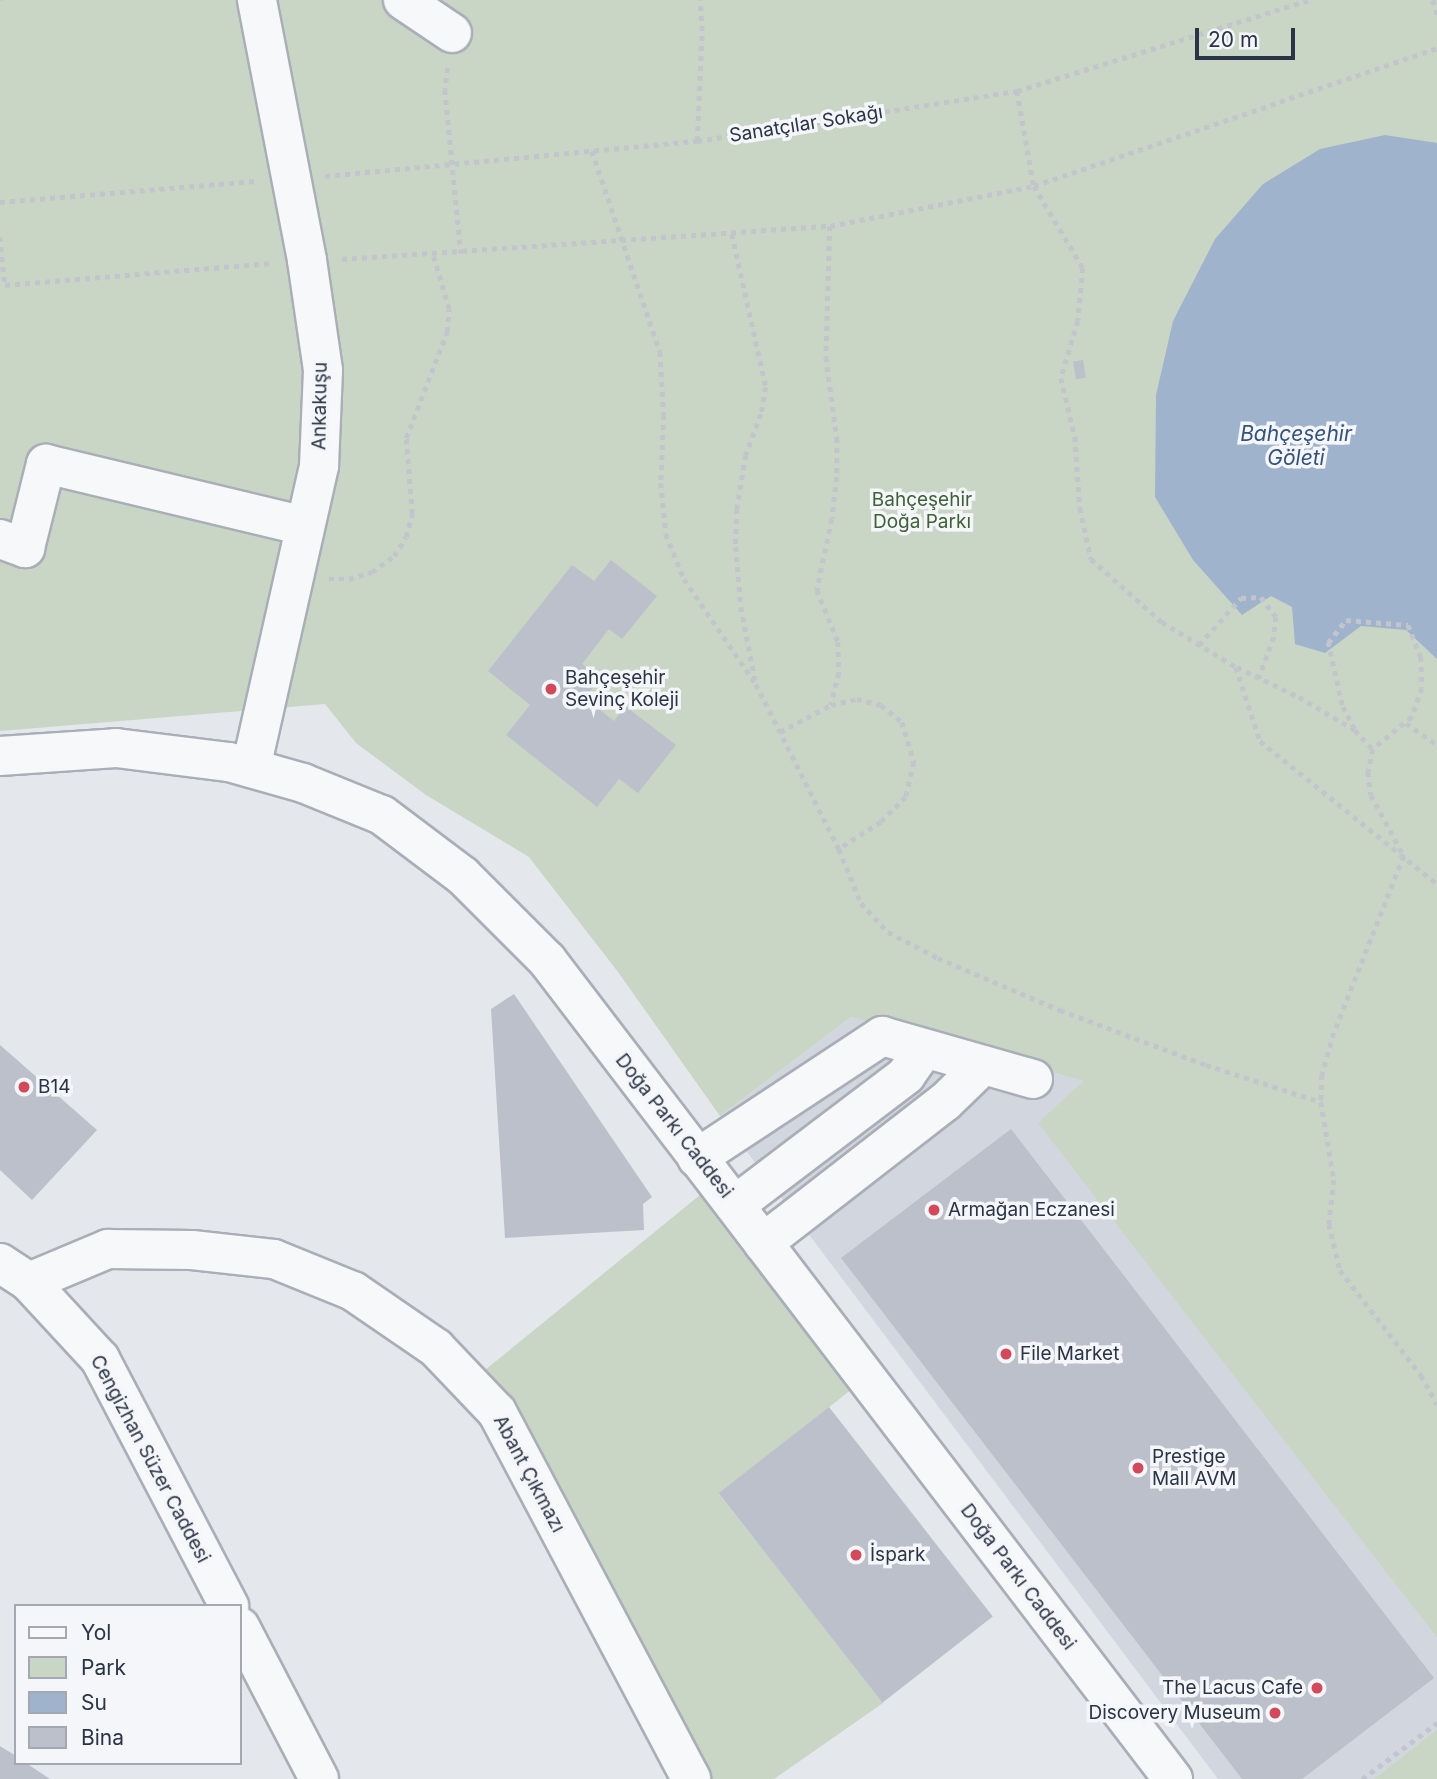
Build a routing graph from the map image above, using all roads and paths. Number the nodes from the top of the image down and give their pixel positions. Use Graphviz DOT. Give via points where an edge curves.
graph roads {
  1 [pos="257,0"];
  2 [pos="403,0"];
  3 [pos="700,0"];
  4 [pos="1309,0"];
  5 [pos="1433,0"];
  6 [pos="1437,14"];
  7 [pos="452,33"];
  8 [pos="1437,48"];
  9 [pos="1017,91"];
  10 [pos="697,141"];
  11 [pos="592,151"];
  12 [pos="451,165"];
  13 [pos="289,178"];
  14 [pos="1034,186"];
  15 [pos="0,202"];
  16 [pos="830,226"];
  17 [pos="732,234"];
  18 [pos="0,237"];
  19 [pos="622,238"];
  20 [pos="461,253"];
  21 [pos="433,255"];
  22 [pos="307,260"];
  23 [pos="305,526"];
  24 [pos="0,539"];
  25 [pos="293,579"];
  26 [pos="1199,645"];
  27 [pos="1236,667"];
  28 [pos="1259,678"];
  29 [pos="756,684"];
  30 [pos="831,705"];
  31 [pos="1406,723"];
  32 [pos="1355,730"];
  33 [pos="780,732"];
  34 [pos="1437,745"];
  35 [pos="1373,749"];
  36 [pos="0,756"];
  37 [pos="251,768"];
  38 [pos="839,849"];
  39 [pos="1404,856"];
  40 [pos="1437,884"];
  41 [pos="924,1049"];
  42 [pos="983,1065"];
  43 [pos="1033,1079"];
  44 [pos="1321,1101"];
  45 [pos="697,1158"];
  46 [pos="735,1205"];
  47 [pos="764,1243"];
  48 [pos="14,1272"];
  49 [pos="1437,1404"];
  50 [pos="228,1604"];
  51 [pos="242,1631"];
  52 [pos="1437,1723"];
  53 [pos="319,1779"];
  54 [pos="691,1779"];
  55 [pos="1173,1779"];
  56 [pos="1362,1779"];
  1 -- 13 [label="street, Ankakuşu"];
  2 -- 7 [label="street"];
  3 -- 10 [label="path"];
  4 -- 9 [label="path, Sanatçılar Sokağı"];
  5 -- 6 [label="path"];
  7 -- 12 [label="path" via="445,90"];
  8 -- 14 [label="path"];
  9 -- 10 [label="path, Sanatçılar Sokağı"];
  9 -- 14 [label="path"];
  10 -- 11 [label="path, Sanatçılar Sokağı"];
  11 -- 12 [label="path, Sanatçılar Sokağı"];
  11 -- 19 [label="path"];
  12 -- 13 [label="path, Sanatçılar Sokağı"];
  12 -- 20 [label="path"];
  13 -- 15 [label="path, Sanatçılar Sokağı"];
  13 -- 22 [label="street, Ankakuşu"];
  14 -- 16 [label="path"];
  14 -- 26 [label="path" via="1083,268 1077,321 1061,378 1075,437 1080,508 1091,559 1162,622"];
  16 -- 17 [label="path"];
  16 -- 30 [label="path" via="827,357 837,477 817,590 838,642 839,673"];
  17 -- 19 [label="path"];
  17 -- 29 [label="path" via="766,387 746,455 737,509 741,607"];
  18 -- 22 [label="path" via="5,285"];
  19 -- 20 [label="path"];
  19 -- 29 [label="path" via="660,352 666,534 684,579"];
  20 -- 21 [label="path"];
  21 -- 22 [label="path"];
  21 -- 25 [label="path" via="449,309 447,332 406,438 412,514 406,537 394,556 372,572 348,579"];
  22 -- 23 [label="street, Ankakuşu" via="323,370 319,466"];
  23 -- 24 [label="street" via="47,464 25,548"];
  23 -- 25 [label="street, Ankakuşu"];
  25 -- 37 [label="street, Ankakuşu"];
  26 -- 27 [label="path"];
  26 -- 28 [label="path" via="1241,598 1261,597 1276,617"];
  27 -- 28 [label="path"];
  27 -- 39 [label="path" via="1261,741"];
  28 -- 32 [label="path"];
  29 -- 33 [label="path"];
  30 -- 33 [label="path"];
  30 -- 38 [label="path" via="857,699 881,705 902,722 914,762 906,797 881,822"];
  31 -- 32 [label="path" via="1422,688 1421,657 1408,625 1346,620 1328,643 1342,705"];
  31 -- 34 [label="path"];
  31 -- 35 [label="path"];
  32 -- 35 [label="path"];
  33 -- 38 [label="path"];
  35 -- 39 [label="path" via="1368,772 1371,795"];
  36 -- 37 [label="street, Doğa Parkı Caddesi" via="116,748"];
  37 -- 45 [label="street, Doğa Parkı Caddesi" via="382,815 463,876 547,960"];
  38 -- 44 [label="path" via="861,903 888,932 1060,1010 1206,1065"];
  39 -- 40 [label="path"];
  39 -- 44 [label="path" via="1334,1034 1322,1075"];
  41 -- 42 [label="street"];
  41 -- 45 [label="street" via="882,1036"];
  41 -- 46 [label="street" via="906,1075"];
  42 -- 43 [label="street"];
  42 -- 47 [label="street" via="946,1102"];
  44 -- 49 [label="path" via="1334,1180 1329,1224 1340,1270 1421,1375"];
  45 -- 46 [label="street, Doğa Parkı Caddesi"];
  46 -- 47 [label="street, Doğa Parkı Caddesi"];
  47 -- 55 [label="street, Doğa Parkı Caddesi"];
  48 -- 50 [label="street, Cengizhan Süzer Caddesi" via="100,1359"];
  48 -- 54 [label="street, Abant Çıkmazı" via="108,1249 192,1250 274,1259 353,1291 436,1348 497,1412"];
  51 -- 53 [label="street"];
  52 -- 56 [label="path"];
}
